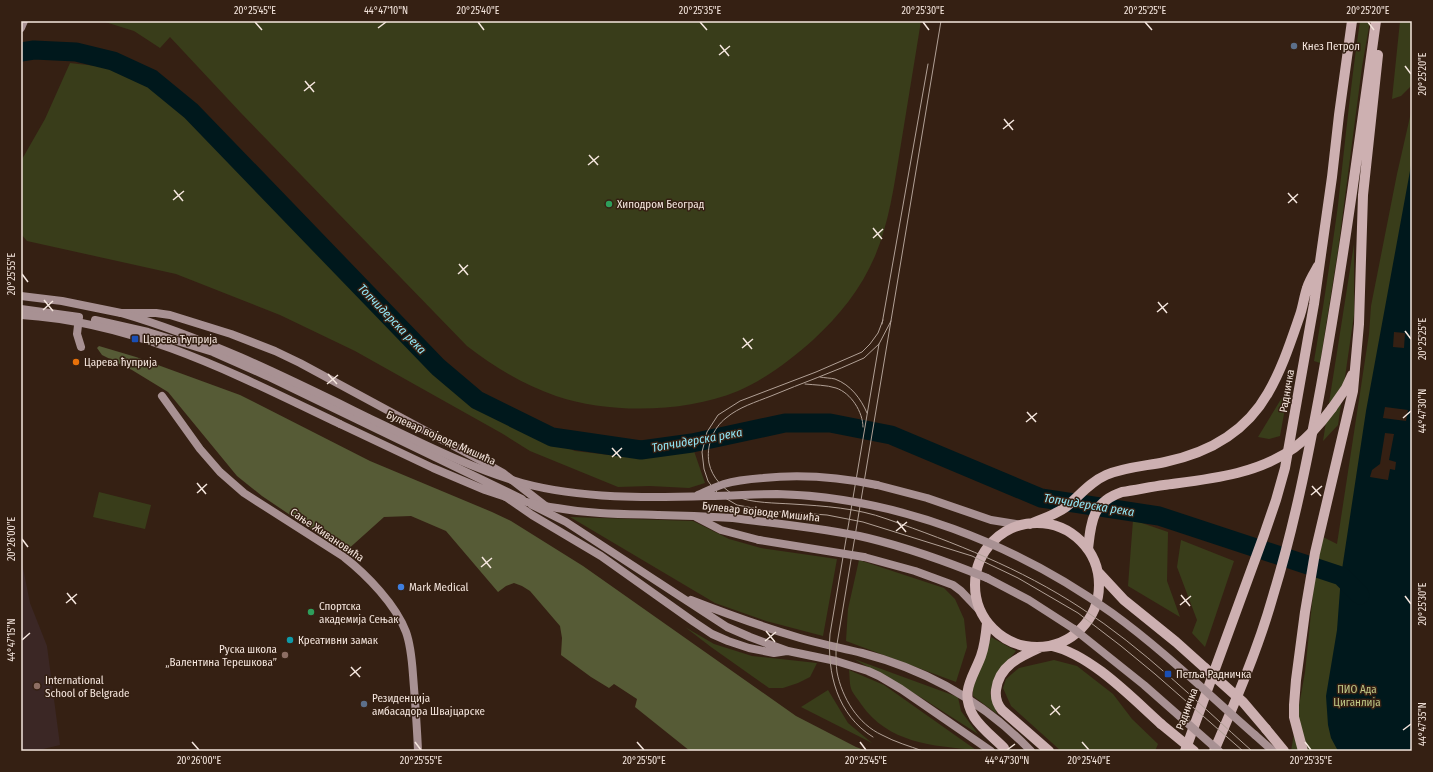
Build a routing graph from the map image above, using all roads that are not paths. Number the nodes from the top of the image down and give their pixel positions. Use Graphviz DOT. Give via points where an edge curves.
graph roads {
  1 [pos="24,21"];
  2 [pos="1352,21"];
  3 [pos="1376,21"];
  4 [pos="1382,21"];
  5 [pos="21,28"];
  6 [pos="1321,260"];
  7 [pos="21,296"];
  8 [pos="21,309"];
  9 [pos="121,313"];
  10 [pos="21,315"];
  11 [pos="95,320"];
  12 [pos="81,347"];
  13 [pos="1355,368"];
  14 [pos="162,396"];
  15 [pos="506,497"];
  16 [pos="694,497"];
  17 [pos="694,516"];
  18 [pos="562,520"];
  19 [pos="1026,524"];
  20 [pos="1088,549"];
  21 [pos="1098,571"];
  22 [pos="675,594"];
  23 [pos="982,613"];
  24 [pos="987,623"];
  25 [pos="1052,646"];
  26 [pos="1041,647"];
  27 [pos="788,651"];
  28 [pos="1006,749"];
  29 [pos="418,751"];
  30 [pos="991,751"];
  31 [pos="1031,751"];
  32 [pos="1049,751"];
  33 [pos="1185,751"];
  34 [pos="1194,751"];
  35 [pos="1214,751"];
  36 [pos="1219,751"];
  37 [pos="1273,751"];
  38 [pos="1284,751"];
  39 [pos="1303,751"];
  1 -- 5 [label="main road"];
  2 -- 6 [label="main road, Радничка"];
  3 -- 35 [label="main road, bridge" via="1347,231 1308,457 1274,595 1240,692"];
  4 -- 13 [label="main road" via="1363,195 1360,324"];
  6 -- 19 [label="main road" via="1307,287 1300,314 1272,386 1255,412 1236,431 1198,453 1120,470 1106,476 1084,490 1062,510"];
  6 -- 33 [label="main road, Радничка, bridge" via="1286,460 1276,500"];
  7 -- 9 [label="main road, Булевар војводе Мишића" via="70,302"];
  8 -- 12 [label="main road" via="79,317 76,334"];
  9 -- 16 [label="main road, Булевар војводе Мишића, bridge" via="170,328 232,353 438,451 506,478 588,494"];
  9 -- 18 [label="main road, bridge" via="170,315 275,351 487,464 540,501"];
  10 -- 15 [label="main road, Булевар војводе Мишића, bridge" via="102,327 182,351 433,468"];
  11 -- 18 [label="main road" via="180,341 219,355 495,485"];
  13 -- 20 [label="main road, bridge" via="1346,388 1316,429 1294,448 1264,465 1242,472 1111,496 1094,514"];
  13 -- 39 [label="main road" via="1353,391 1319,535 1305,612 1294,705 1294,717"];
  14 -- 29 [label="main road, Сање Живановића" via="220,472 244,493 352,563 383,594 404,626 409,641"];
  15 -- 17 [label="main road, Булевар војводе Мишића, bridge" via="576,511"];
  15 -- 27 [label="main road" via="601,556 712,634 749,648 774,653"];
  16 -- 19 [label="main road, bridge" via="723,484 755,478 838,478 904,491 991,520"];
  16 -- 37 [label="main road, Булевар војводе Мишића, bridge" via="777,494 850,501 928,520 990,544 1044,571 1119,619"];
  17 -- 23 [label="main road, bridge" via="736,535 854,554 932,577 957,587"];
  17 -- 36 [label="main road, Булевар војводе Мишића, bridge" via="733,518 825,530 887,543 943,560 981,576 1012,591 1074,629"];
  18 -- 22 [label="main road"];
  19 -- 20 [label="main road" via="1059,527 1078,538"];
  19 -- 23 [label="main road, bridge" via="1004,533 983,555 975,584"];
  20 -- 21 [label="main road"];
  21 -- 25 [label="main road, bridge" via="1099,592 1093,613 1072,637"];
  21 -- 38 [label="main road, bridge" via="1124,600 1243,702"];
  22 -- 27 [label="main road" via="727,627"];
  22 -- 31 [label="main road" via="767,628 863,653 927,676 985,709"];
  23 -- 24 [label="main road"];
  24 -- 26 [label="main road" via="1011,642"];
  24 -- 28 [label="main road, bridge" via="982,654 969,680 968,700 971,711 979,723"];
  25 -- 26 [label="main road"];
  25 -- 34 [label="main road, bridge" via="1065,649 1092,665"];
  26 -- 32 [label="main road" via="1007,666 999,678 996,697 1002,710"];
  27 -- 30 [label="main road" via="836,661 879,676"];
}
